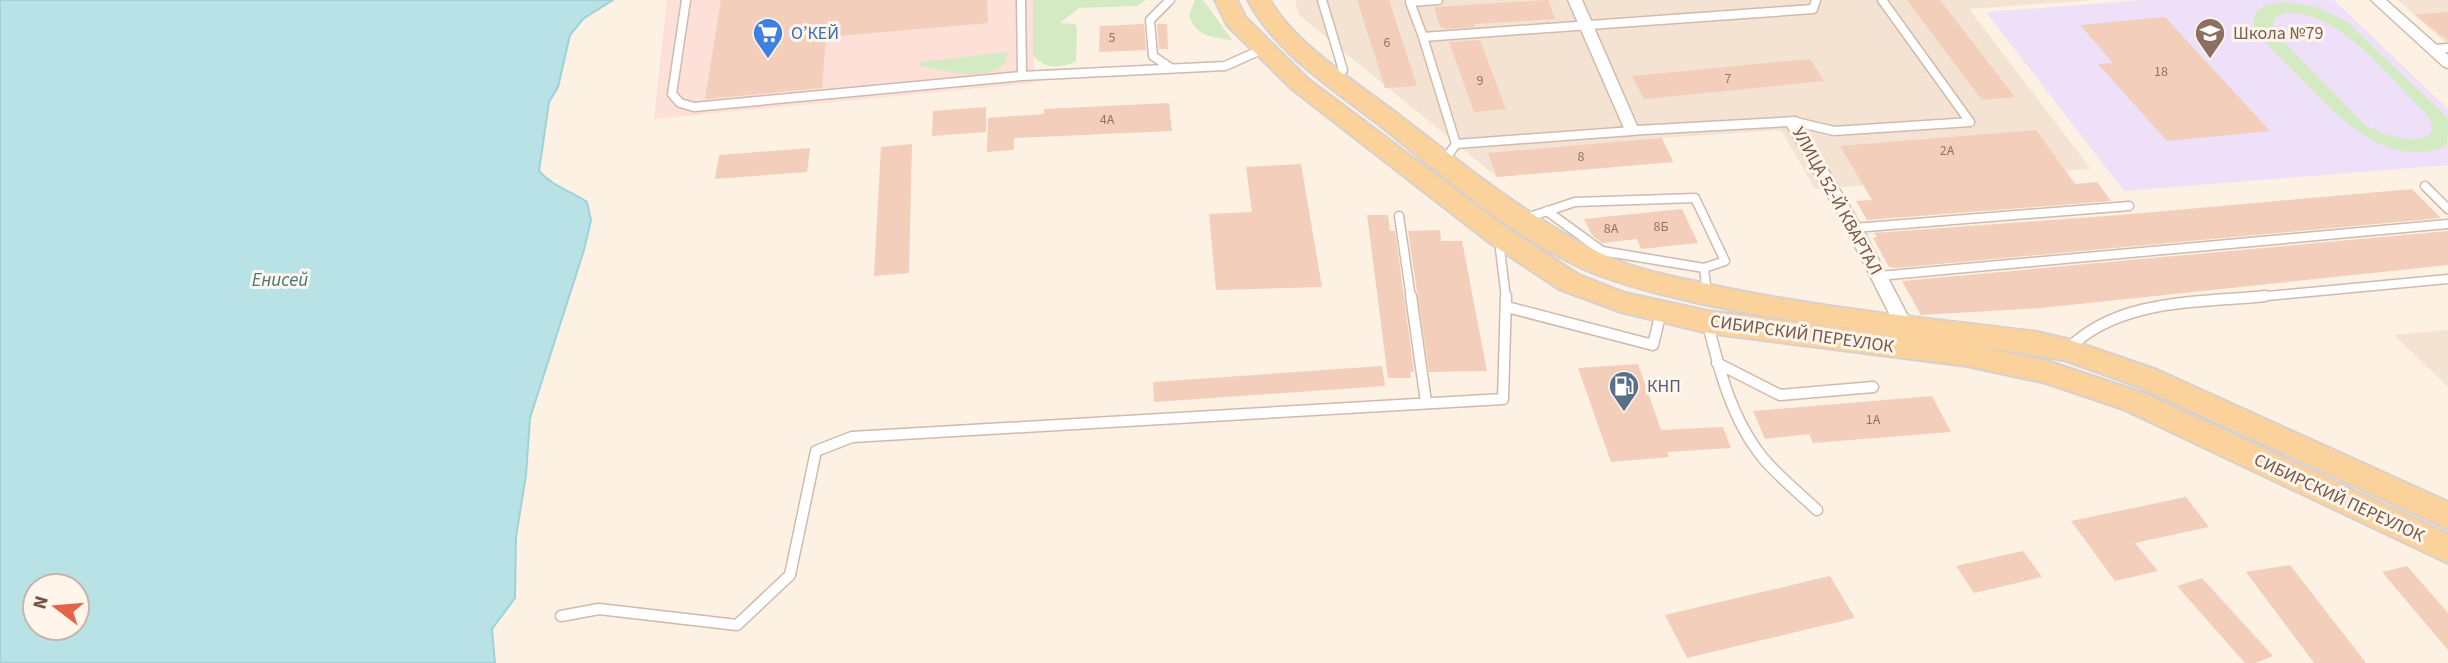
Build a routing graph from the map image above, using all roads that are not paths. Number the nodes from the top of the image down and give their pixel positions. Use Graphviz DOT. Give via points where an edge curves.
graph roads {
  1 [pos="686,0"];
  2 [pos="1021,0"];
  3 [pos="1170,0"];
  4 [pos="1226,0"];
  5 [pos="1259,0"];
  6 [pos="1322,0"];
  7 [pos="1438,0"];
  8 [pos="1574,0"];
  9 [pos="1816,0"];
  10 [pos="1882,0"];
  11 [pos="2378,0"];
  12 [pos="1586,24"];
  13 [pos="1423,37"];
  14 [pos="1275,43"];
  15 [pos="2448,48"];
  16 [pos="2433,49"];
  17 [pos="2448,63"];
  18 [pos="1172,68"];
  19 [pos="1022,76"];
  20 [pos="1335,78"];
  21 [pos="1792,121"];
  22 [pos="1632,131"];
  23 [pos="1450,153"];
  24 [pos="2425,186"];
  25 [pos="2129,206"];
  26 [pos="2448,209"];
  27 [pos="1548,211"];
  28 [pos="1399,216"];
  29 [pos="2448,224"];
  30 [pos="1508,228"];
  31 [pos="1854,228"];
  32 [pos="1879,276"];
  33 [pos="2448,279"];
  34 [pos="1706,295"];
  35 [pos="1507,307"];
  36 [pos="1661,312"];
  37 [pos="1904,326"];
  38 [pos="2067,350"];
  39 [pos="1717,363"];
  40 [pos="1873,387"];
  41 [pos="1426,402"];
  42 [pos="1817,510"];
  43 [pos="2448,516"];
  44 [pos="2448,549"];
  45 [pos="561,616"];
  1 -- 19 [label="lane" via="672,94 686,106"];
  2 -- 19 [label="lane"];
  3 -- 18 [label="lane" via="1150,20 1153,56"];
  4 -- 14 [label="main road, СИБИРСКИЙ ПЕРЕУЛОК" via="1235,20"];
  5 -- 14 [label="main road, СИБИРСКИЙ ПЕРЕУЛОК"];
  6 -- 20 [label="lane" via="1343,70"];
  7 -- 13 [label="lane" via="1410,2"];
  8 -- 12 [label="street"];
  9 -- 12 [label="lane" via="1812,9"];
  10 -- 21 [label="lane" via="1970,122 1834,131"];
  11 -- 16 [label="street"];
  12 -- 13 [label="lane"];
  12 -- 22 [label="street"];
  13 -- 23 [label="lane"];
  14 -- 18 [label="lane" via="1225,66"];
  14 -- 20 [label="main road, СИБИРСКИЙ ПЕРЕУЛОК"];
  14 -- 30 [label="main road, СИБИРСКИЙ ПЕРЕУЛОК" via="1300,84"];
  15 -- 16 [label="lane"];
  16 -- 17 [label="street"];
  18 -- 19 [label="lane"];
  20 -- 23 [label="main road, СИБИРСКИЙ ПЕРЕУЛОК"];
  21 -- 22 [label="street, УЛИЦА 52-Й КВАРТАЛ"];
  21 -- 31 [label="street, УЛИЦА 52-Й КВАРТАЛ"];
  22 -- 23 [label="lane"];
  23 -- 30 [label="main road, СИБИРСКИЙ ПЕРЕУЛОК"];
  24 -- 26 [label="lane"];
  25 -- 31 [label="lane"];
  27 -- 30 [label="lane"];
  27 -- 34 [label="lane" via="1602,251"];
  27 -- 34 [label="lane" via="1575,202 1695,198 1725,261"];
  28 -- 41 [label="lane"];
  29 -- 32 [label="lane"];
  30 -- 34 [label="main road, СИБИРСКИЙ ПЕРЕУЛОК" via="1634,278"];
  30 -- 35 [label="lane"];
  30 -- 36 [label="main road, СИБИРСКИЙ ПЕРЕУЛОК" via="1569,282"];
  31 -- 32 [label="street, УЛИЦА 52-Й КВАРТАЛ"];
  32 -- 37 [label="street, УЛИЦА 52-Й КВАРТАЛ"];
  33 -- 38 [label="lane" via="2141,309 2085,332"];
  34 -- 36 [label="main road, СИБИРСКИЙ ПЕРЕУЛОК"];
  34 -- 37 [label="main road, СИБИРСКИЙ ПЕРЕУЛОК"];
  34 -- 39 [label="lane"];
  34 -- 44 [label="main road, СИБИРСКИЙ ПЕРЕУЛОК" via="2047,372 2133,401"];
  35 -- 36 [label="lane" via="1653,345"];
  35 -- 41 [label="lane" via="1503,399"];
  37 -- 38 [label="main road, СИБИРСКИЙ ПЕРЕУЛОК"];
  38 -- 43 [label="main road, СИБИРСКИЙ ПЕРЕУЛОК" via="2147,378"];
  39 -- 40 [label="lane" via="1780,395"];
  39 -- 42 [label="lane" via="1734,410 1757,452"];
  41 -- 45 [label="lane" via="852,437 816,451 790,575 737,625 599,609"];
}
